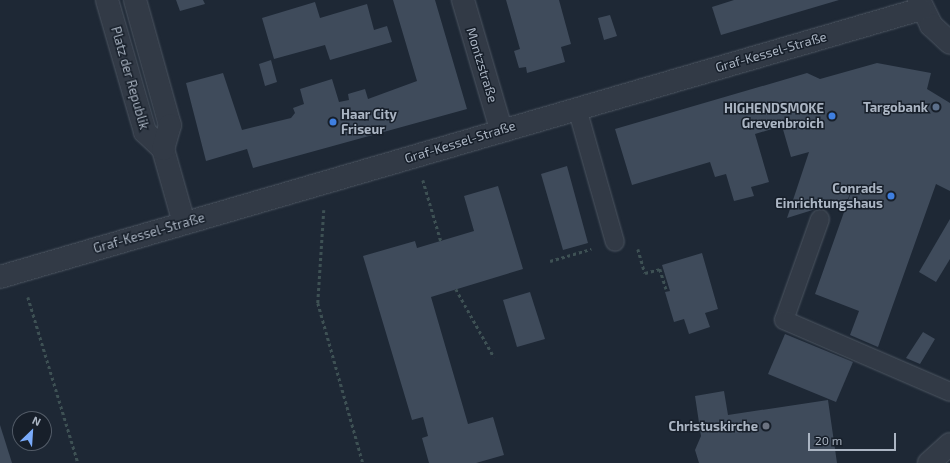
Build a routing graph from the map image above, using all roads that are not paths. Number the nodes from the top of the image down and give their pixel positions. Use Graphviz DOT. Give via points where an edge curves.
graph roads {
  1 [pos="108,0"];
  2 [pos="135,0"];
  3 [pos="463,0"];
  4 [pos="920,4"];
  5 [pos="950,43"];
  6 [pos="577,108"];
  7 [pos="501,129"];
  8 [pos="163,149"];
  9 [pos="820,219"];
  10 [pos="184,223"];
  11 [pos="615,242"];
  12 [pos="0,277"];
  13 [pos="950,392"];
  14 [pos="950,444"];
  15 [pos="929,463"];
  1 -- 8 [label="street, Platz der Republik" via="145,132"];
  2 -- 8 [label="street, Platz der Republik" via="170,125"];
  3 -- 7 [label="street, Montzstraße"];
  4 -- 5 [label="street"];
  4 -- 6 [label="street, Graf-Kessel-Straße"];
  6 -- 7 [label="street, Graf-Kessel-Straße"];
  6 -- 11 [label="lane"];
  7 -- 10 [label="street, Graf-Kessel-Straße"];
  8 -- 10 [label="street"];
  9 -- 13 [label="lane" via="784,320"];
  10 -- 12 [label="street, Graf-Kessel-Straße"];
  14 -- 15 [label="street"];
}
